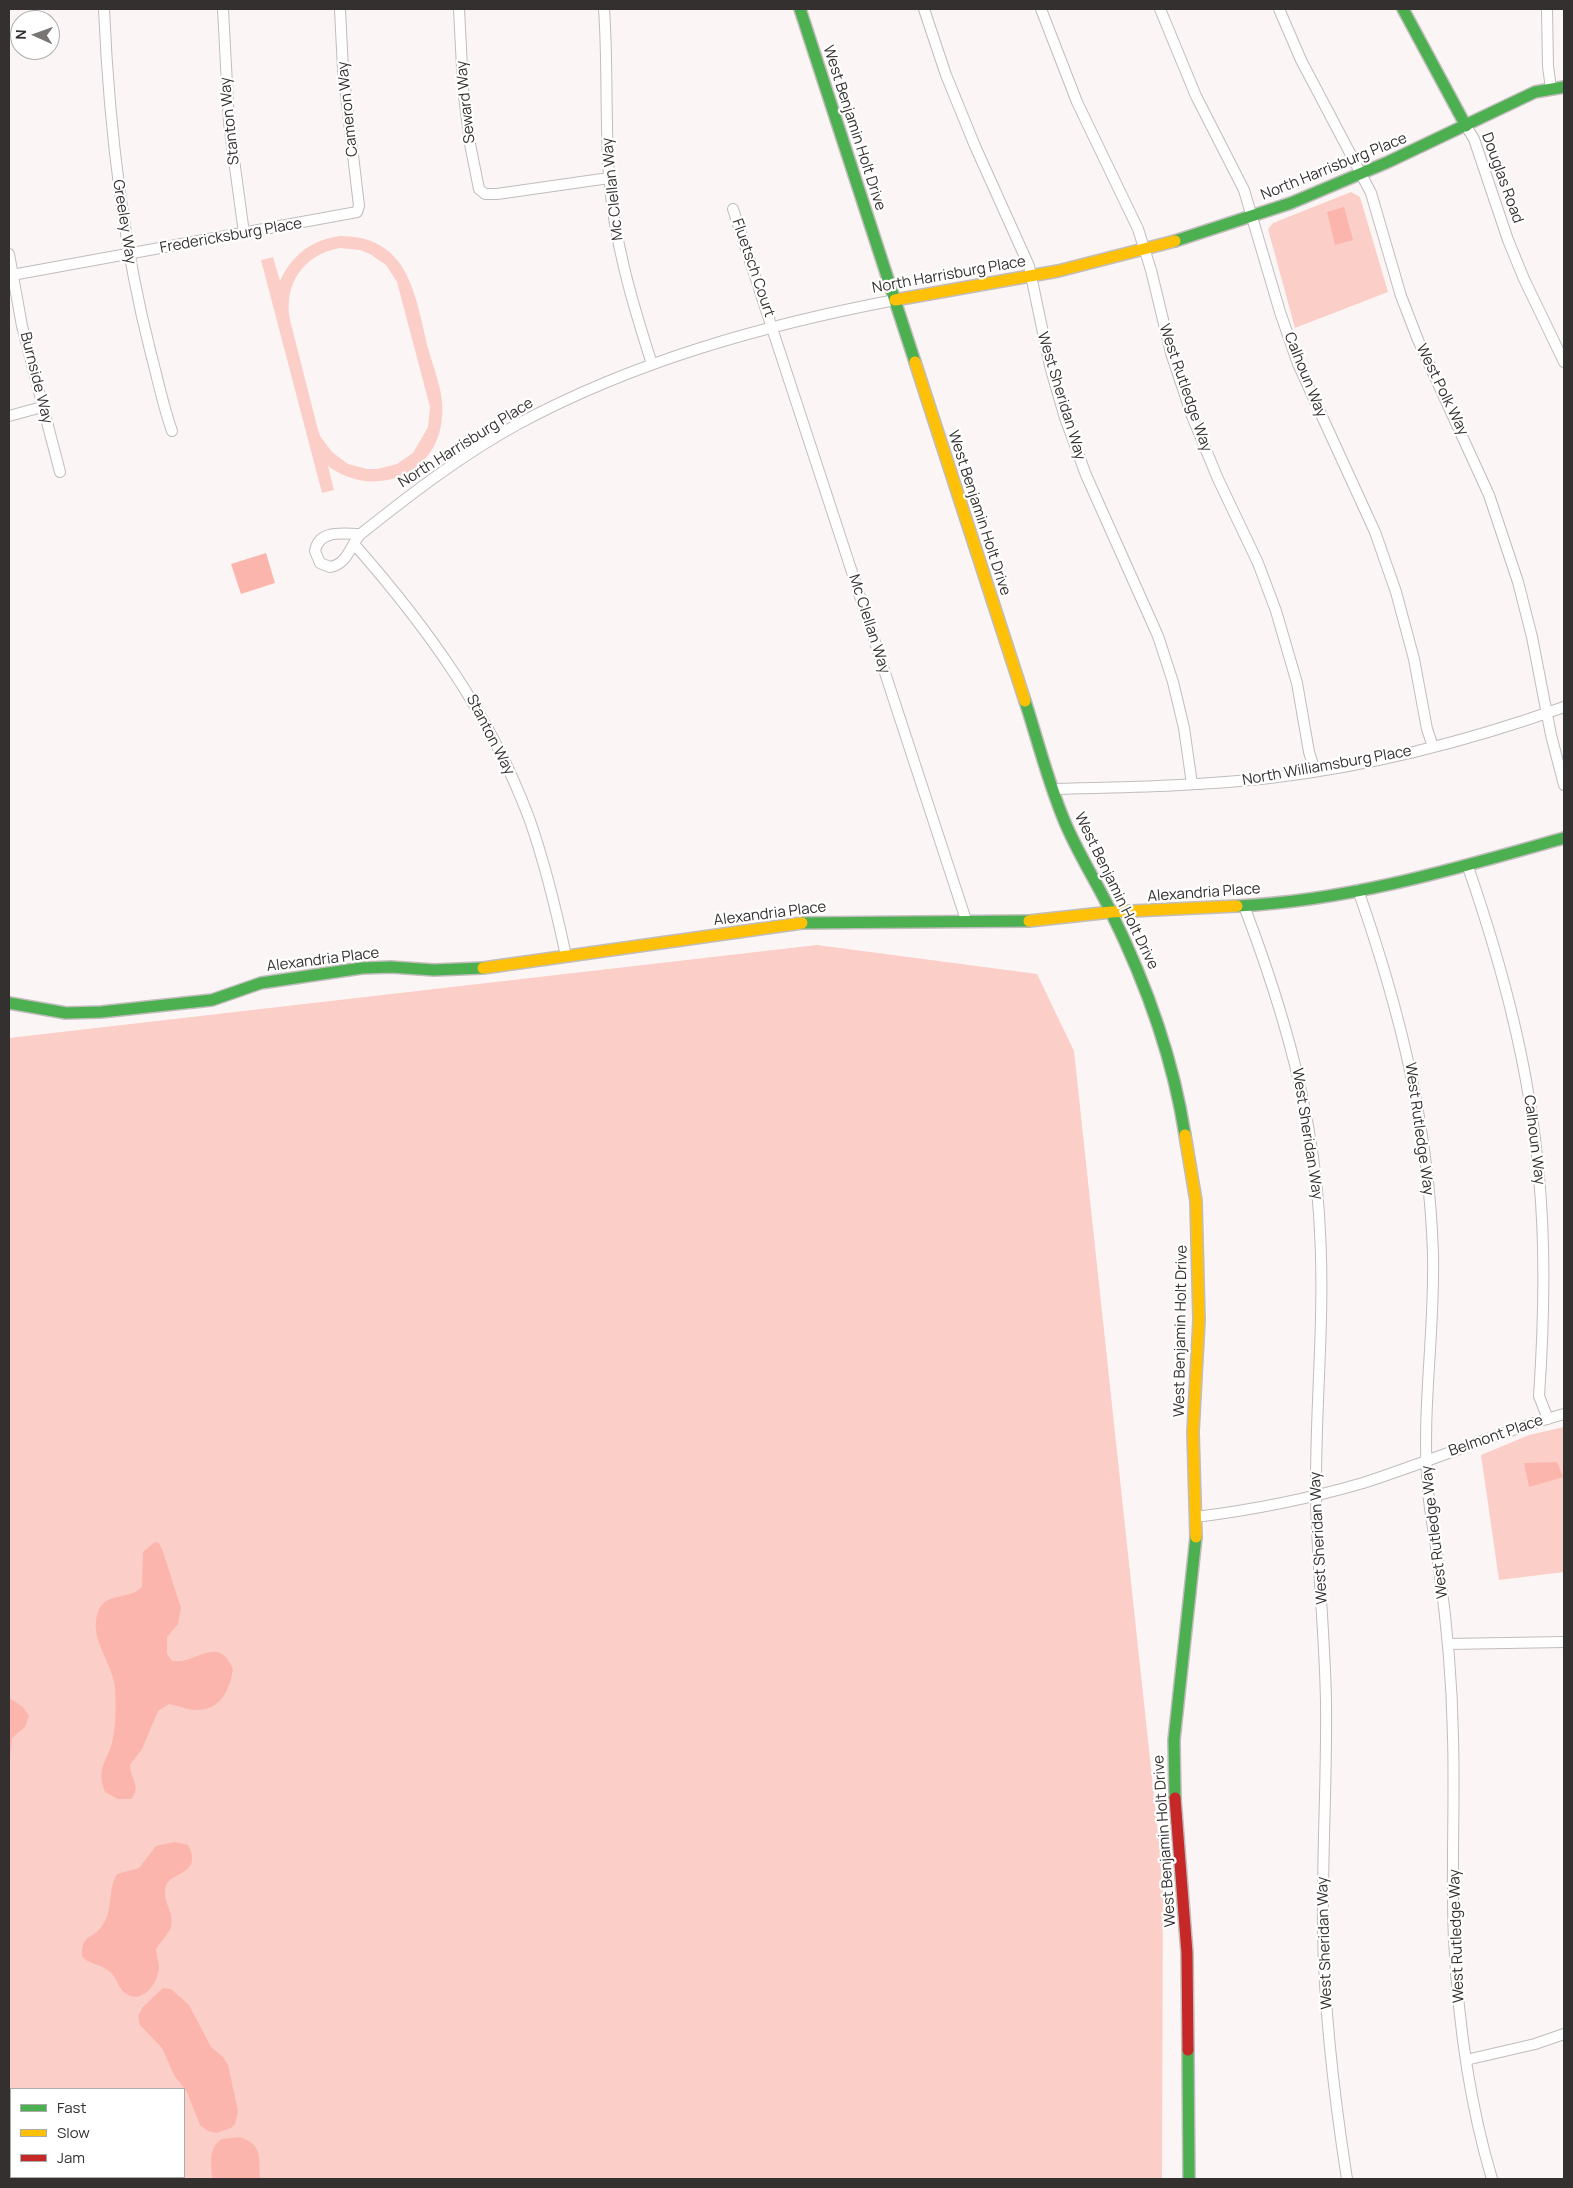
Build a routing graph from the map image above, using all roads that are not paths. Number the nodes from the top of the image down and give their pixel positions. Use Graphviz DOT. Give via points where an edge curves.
graph roads {
  1 [pos="104,9"];
  2 [pos="223,9"];
  3 [pos="340,9"];
  4 [pos="459,9"];
  5 [pos="604,9"];
  6 [pos="800,9"];
  7 [pos="924,9"];
  8 [pos="1041,9"];
  9 [pos="1160,9"];
  10 [pos="1279,9"];
  11 [pos="1403,9"];
  12 [pos="1547,9"];
  13 [pos="1564,87"];
  14 [pos="1551,89"];
  15 [pos="1466,126"];
  16 [pos="1362,174"];
  17 [pos="609,178"];
  18 [pos="359,209"];
  19 [pos="733,209"];
  20 [pos="1253,216"];
  21 [pos="244,233"];
  22 [pos="1145,250"];
  23 [pos="9,254"];
  24 [pos="129,254"];
  25 [pos="12,275"];
  26 [pos="1031,276"];
  27 [pos="894,300"];
  28 [pos="772,326"];
  29 [pos="1564,362"];
  30 [pos="652,364"];
  31 [pos="42,407"];
  32 [pos="9,416"];
  33 [pos="172,431"];
  34 [pos="60,472"];
  35 [pos="360,534"];
  36 [pos="354,544"];
  37 [pos="1564,707"];
  38 [pos="1547,713"];
  39 [pos="1433,747"];
  40 [pos="1315,771"];
  41 [pos="1192,784"];
  42 [pos="1564,786"];
  43 [pos="1054,789"];
  44 [pos="1564,838"];
  45 [pos="1468,867"];
  46 [pos="1358,890"];
  47 [pos="1244,906"];
  48 [pos="1111,912"];
  49 [pos="966,920"];
  50 [pos="566,956"];
  51 [pos="9,1003"];
  52 [pos="1564,1414"];
  53 [pos="1548,1418"];
  54 [pos="1427,1460"];
  55 [pos="1316,1495"];
  56 [pos="1196,1517"];
  57 [pos="1564,1642"];
  58 [pos="1448,1644"];
  59 [pos="1564,2034"];
  60 [pos="1466,2060"];
  61 [pos="1188,2179"];
  62 [pos="1347,2179"];
  63 [pos="1492,2179"];
  1 -- 24 [label="street, Greeley Way" via="115,163"];
  2 -- 21 [label="street, Stanton Way" via="229,123"];
  3 -- 18 [label="street, Cameron Way" via="343,70"];
  4 -- 17 [label="street, Seward Way" via="470,144 476,183 482,192 497,194"];
  5 -- 17 [label="street, Mc Clellan Way"];
  6 -- 27 [label="street, West Benjamin Holt Drive"];
  7 -- 26 [label="street, West Sheridan Way" via="971,137 1020,244"];
  8 -- 22 [label="street, West Rutledge Way" via="1077,102"];
  9 -- 20 [label="street, Calhoun Way" via="1196,96 1244,190"];
  10 -- 16 [label="street, West Polk Way"];
  11 -- 15 [label="street, Douglas Road"];
  12 -- 14 [label="street"];
  13 -- 14 [label="street, North Harrisburg Place"];
  14 -- 15 [label="street, North Harrisburg Place" via="1535,92"];
  15 -- 16 [label="street, North Harrisburg Place"];
  15 -- 29 [label="street, Douglas Road" via="1474,139 1524,279"];
  16 -- 20 [label="street, North Harrisburg Place"];
  16 -- 38 [label="street, West Polk Way" via="1418,340 1471,451 1506,541 1532,637"];
  17 -- 30 [label="street, Mc Clellan Way" via="621,257"];
  18 -- 21 [label="street, Fredericksburg Place" via="353,213"];
  19 -- 28 [label="street, Fluetsch Court"];
  20 -- 22 [label="street, North Harrisburg Place"];
  20 -- 39 [label="street, Calhoun Way" via="1298,364 1369,517 1396,592"];
  21 -- 24 [label="street, Fredericksburg Place"];
  22 -- 26 [label="street, North Harrisburg Place"];
  22 -- 40 [label="street, West Rutledge Way" via="1171,352 1192,416 1276,611 1297,683"];
  23 -- 25 [label="street, Burnside Way"];
  24 -- 25 [label="street, Fredericksburg Place"];
  24 -- 33 [label="street, Greeley Way" via="141,314"];
  25 -- 31 [label="street, Burnside Way"];
  26 -- 27 [label="street, North Harrisburg Place"];
  26 -- 41 [label="street, West Sheridan Way" via="1041,330 1065,418 1102,514 1146,606 1170,673 1184,728"];
  27 -- 28 [label="street, North Harrisburg Place"];
  27 -- 43 [label="street, West Benjamin Holt Drive"];
  28 -- 30 [label="street, North Harrisburg Place"];
  28 -- 49 [label="street, Mc Clellan Way"];
  30 -- 35 [label="street, North Harrisburg Place" via="516,425 400,502"];
  31 -- 32 [label="street"];
  31 -- 34 [label="street, Burnside Way"];
  35 -- 36 [label="street, North Harrisburg Place"];
  35 -- 36 [label="street, North Harrisburg Place" via="329,534 318,542 315,551 320,562 330,567 340,564"];
  36 -- 50 [label="street, Stanton Way" via="440,649 469,693 500,753 536,839"];
  37 -- 38 [label="street, North Williamsburg Place"];
  38 -- 39 [label="street, North Williamsburg Place"];
  38 -- 42 [label="street, West Polk Way"];
  39 -- 40 [label="street, North Williamsburg Place"];
  40 -- 41 [label="street, North Williamsburg Place"];
  41 -- 43 [label="street, North Williamsburg Place"];
  43 -- 48 [label="street, West Benjamin Holt Drive" via="1071,838"];
  44 -- 45 [label="street, Alexandria Place"];
  45 -- 46 [label="street, Alexandria Place"];
  45 -- 53 [label="street, Calhoun Way" via="1511,1006 1531,1109 1544,1253 1539,1396"];
  46 -- 47 [label="street, Alexandria Place"];
  46 -- 54 [label="street, West Rutledge Way" via="1388,977 1403,1033 1425,1150 1433,1256"];
  47 -- 48 [label="street, Alexandria Place"];
  47 -- 55 [label="street, West Sheridan Way" via="1284,1017 1314,1159 1321,1234 1322,1294"];
  48 -- 49 [label="street, Alexandria Place" via="1037,921"];
  48 -- 56 [label="street, West Benjamin Holt Drive" via="1154,1012 1181,1108 1191,1162 1199,1264 1193,1432"];
  49 -- 50 [label="street, Alexandria Place" via="812,922"];
  50 -- 51 [label="street, Alexandria Place" via="469,969 362,968 267,981 203,1002 101,1012 66,1013"];
  52 -- 53 [label="street, Belmont Place"];
  53 -- 54 [label="street, Belmont Place"];
  54 -- 55 [label="street, Belmont Place"];
  54 -- 58 [label="street, West Rutledge Way"];
  55 -- 56 [label="street, Belmont Place"];
  55 -- 62 [label="street, West Sheridan Way" via="1326,1696 1325,1988"];
  56 -- 61 [label="street, West Benjamin Holt Drive" via="1196,1550 1174,1740 1173,1779 1186,1953"];
  57 -- 58 [label="street"];
  58 -- 60 [label="street, West Rutledge Way" via="1454,1738 1454,1940"];
  59 -- 60 [label="street"];
  60 -- 63 [label="street, West Rutledge Way" via="1479,2132"];
}
